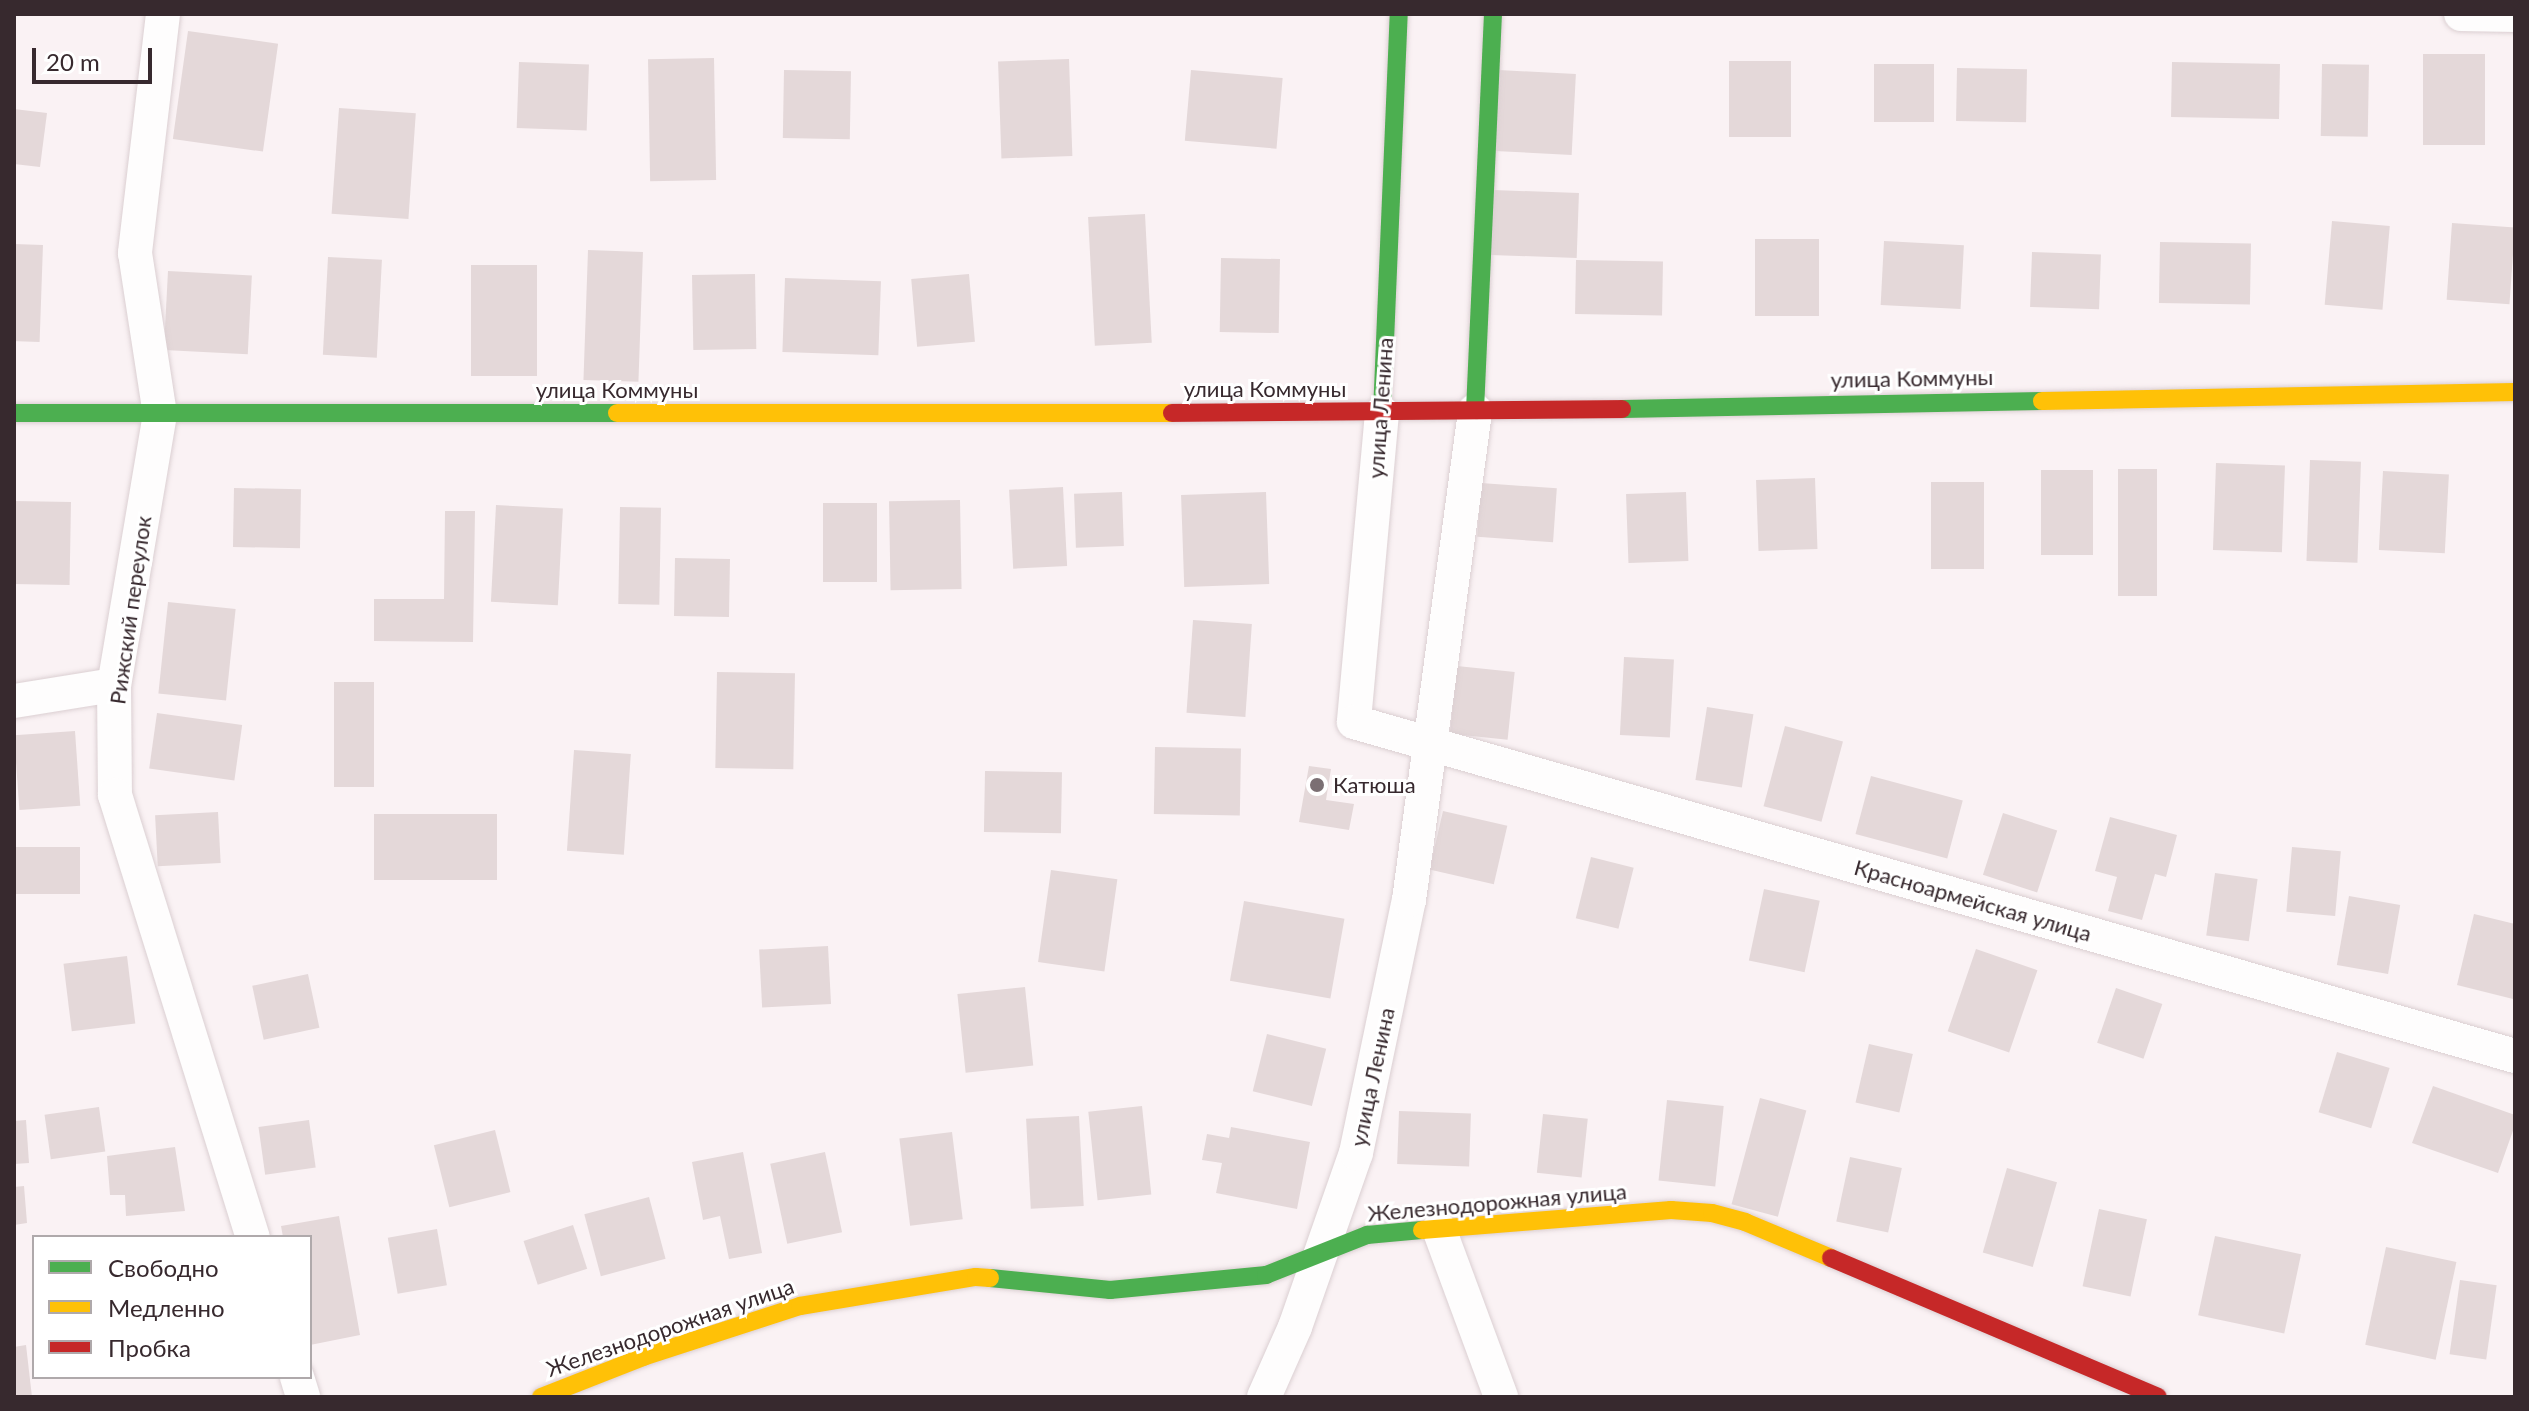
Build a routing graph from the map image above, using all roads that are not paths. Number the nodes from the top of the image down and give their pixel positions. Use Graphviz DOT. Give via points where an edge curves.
graph roads {
  1 [pos="163,14"];
  2 [pos="1399,14"];
  3 [pos="1493,14"];
  4 [pos="2461,14"];
  5 [pos="2515,15"];
  6 [pos="2515,392"];
  7 [pos="1475,410"];
  8 [pos="14,413"];
  9 [pos="1382,413"];
  10 [pos="160,414"];
  11 [pos="114,685"];
  12 [pos="14,701"];
  13 [pos="1430,745"];
  14 [pos="2515,1056"];
  15 [pos="1439,1229"];
  16 [pos="252,1235"];
  17 [pos="1323,1252"];
  18 [pos="541,1397"];
  19 [pos="1264,1397"];
  20 [pos="1501,1397"];
  21 [pos="2158,1397"];
  1 -- 10 [label="street, Рижский переулок" via="135,253"];
  2 -- 9 [label="street, улица Ленина"];
  3 -- 7 [label="street, улица Ленина"];
  4 -- 5 [label="street"];
  6 -- 7 [label="street, улица Коммуны"];
  7 -- 9 [label="street, улица Коммуны"];
  7 -- 13 [label="street, улица Ленина"];
  8 -- 10 [label="street, улица Коммуны"];
  9 -- 10 [label="street, улица Коммуны"];
  9 -- 13 [label="street, улица Ленина" via="1354,722"];
  10 -- 11 [label="street, Рижский переулок"];
  11 -- 12 [label="street"];
  11 -- 16 [label="street, Рижский переулок" via="115,795"];
  13 -- 14 [label="street, Красноармейская улица"];
  13 -- 17 [label="street, улица Ленина" via="1409,900 1356,1153"];
  15 -- 17 [label="street, Железнодорожная улица" via="1367,1235"];
  15 -- 20 [label="street"];
  15 -- 21 [label="street, Железнодорожная улица" via="1671,1210 1712,1213 1799,1244"];
  17 -- 18 [label="street, Железнодорожная улица" via="1266,1275 1219,1280 1110,1290 976,1277 800,1306"];
  17 -- 19 [label="street, улица Ленина"];
}
